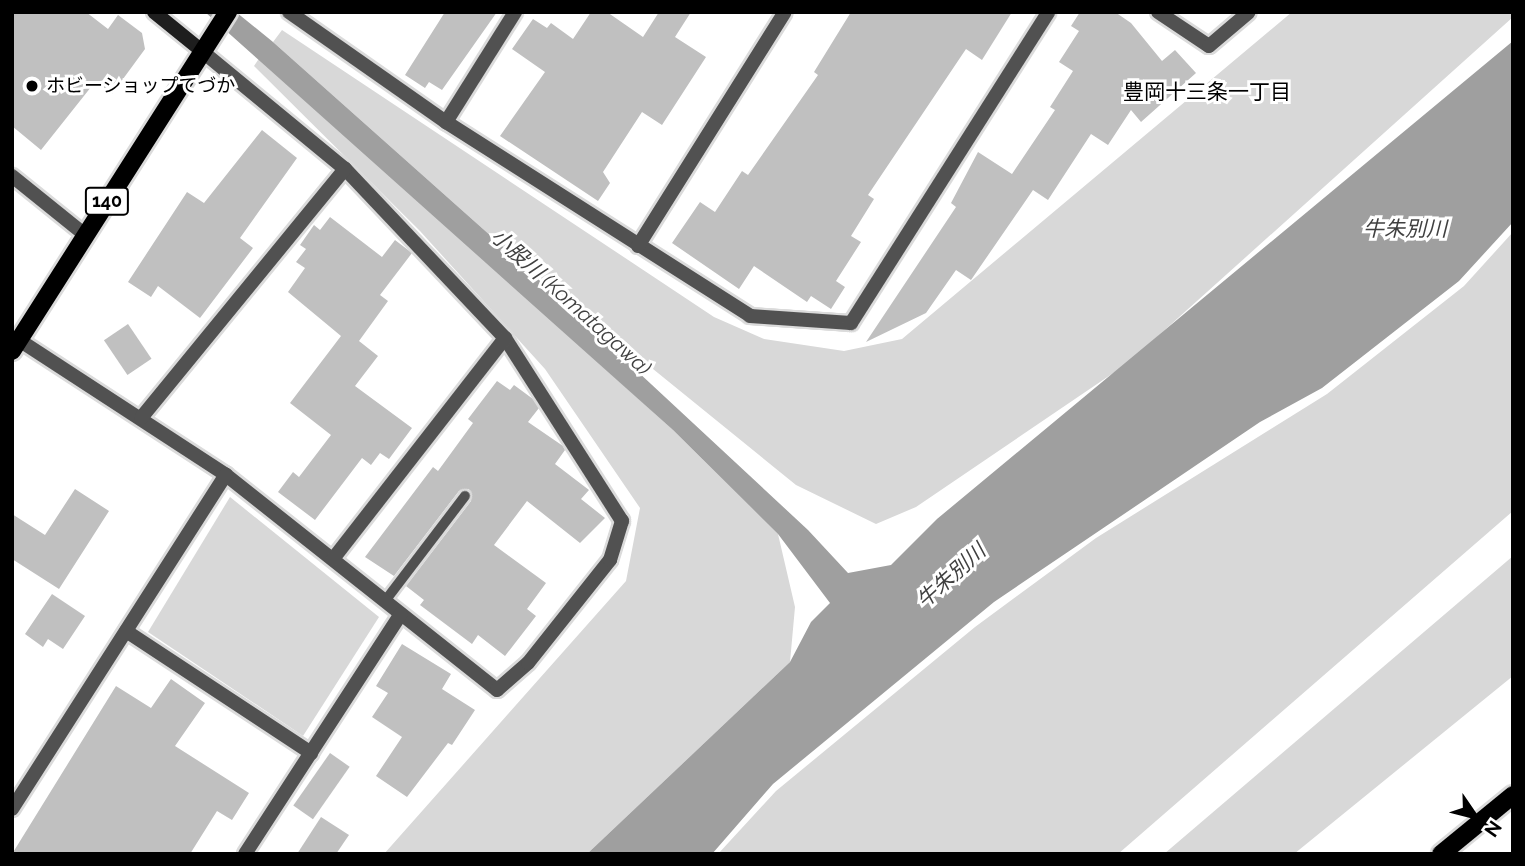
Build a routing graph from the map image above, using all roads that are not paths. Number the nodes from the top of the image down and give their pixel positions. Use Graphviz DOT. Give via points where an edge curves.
graph roads {
  1 [pos="154,12"];
  2 [pos="228,12"];
  3 [pos="289,12"];
  4 [pos="515,12"];
  5 [pos="785,12"];
  6 [pos="1048,12"];
  7 [pos="1249,12"];
  8 [pos="1160,13"];
  9 [pos="207,43"];
  10 [pos="446,122"];
  11 [pos="345,169"];
  12 [pos="12,176"];
  13 [pos="85,235"];
  14 [pos="638,246"];
  15 [pos="505,338"];
  16 [pos="16,346"];
  17 [pos="141,418"];
  18 [pos="226,475"];
  19 [pos="464,496"];
  20 [pos="333,559"];
  21 [pos="385,601"];
  22 [pos="401,614"];
  23 [pos="126,631"];
  24 [pos="311,753"];
  25 [pos="1513,796"];
  26 [pos="12,809"];
  27 [pos="245,854"];
  28 [pos="1441,854"];
  1 -- 9 [label="street"];
  2 -- 9 [label="main road, 140"];
  3 -- 10 [label="street"];
  4 -- 10 [label="street"];
  5 -- 14 [label="street"];
  6 -- 14 [label="street" via="851,323 750,316"];
  7 -- 8 [label="street" via="1209,46"];
  9 -- 11 [label="street"];
  9 -- 13 [label="main road, 140"];
  10 -- 14 [label="street"];
  11 -- 15 [label="street"];
  11 -- 17 [label="street"];
  12 -- 13 [label="street"];
  13 -- 16 [label="main road, 140"];
  15 -- 20 [label="street"];
  15 -- 22 [label="street" via="622,521 610,560 528,663 496,690"];
  16 -- 17 [label="street"];
  17 -- 18 [label="street"];
  18 -- 20 [label="street"];
  18 -- 23 [label="street"];
  19 -- 21 [label="lane"];
  20 -- 21 [label="street"];
  21 -- 22 [label="street"];
  22 -- 24 [label="street"];
  23 -- 24 [label="street"];
  23 -- 26 [label="street"];
  24 -- 27 [label="street"];
  25 -- 28 [label="main road"];
}
